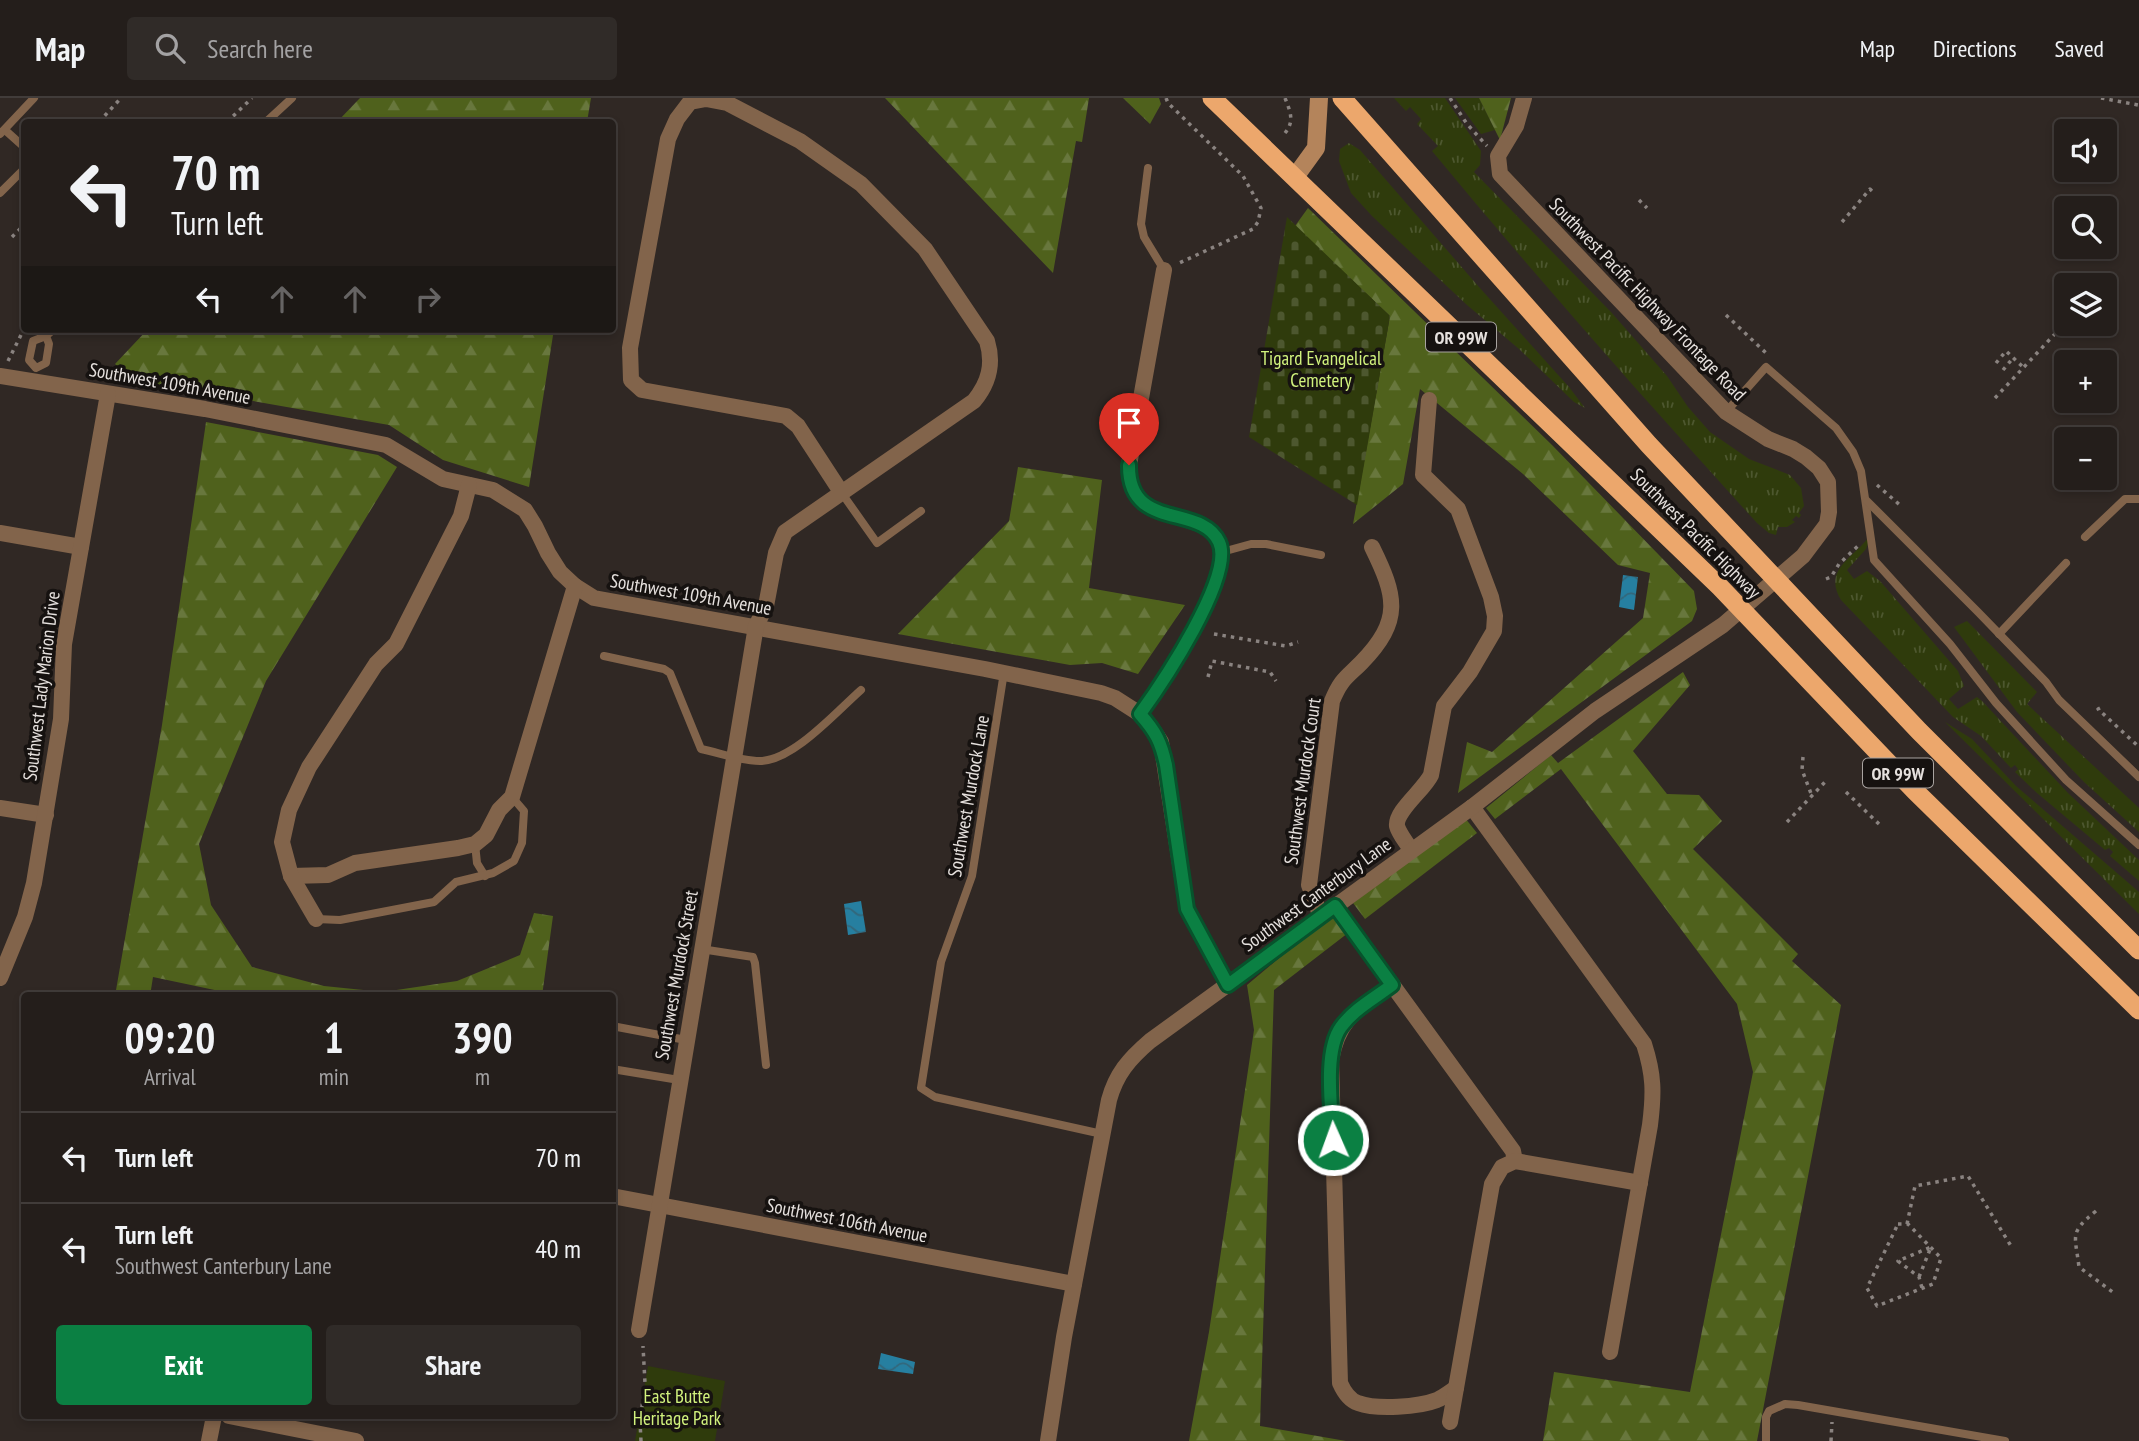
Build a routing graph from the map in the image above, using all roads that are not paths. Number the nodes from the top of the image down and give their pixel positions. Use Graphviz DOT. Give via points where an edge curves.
graph roads {
  1 [pos="34,98"];
  2 [pos="292,98"];
  3 [pos="1212,98"];
  4 [pos="1319,98"];
  5 [pos="1342,98"];
  6 [pos="1524,98"];
  7 [pos="690,100"];
  8 [pos="269,119"];
  9 [pos="3,132"];
  10 [pos="21,145"];
  11 [pos="1148,168"];
  12 [pos="21,172"];
  13 [pos="1295,177"];
  14 [pos="0,193"];
  15 [pos="1164,270"];
  16 [pos="50,333"];
  17 [pos="46,337"];
  18 [pos="4,369"];
  19 [pos="35,375"];
  20 [pos="108,394"];
  21 [pos="1429,400"];
  22 [pos="1726,412"];
  23 [pos="468,485"];
  24 [pos="841,492"];
  25 [pos="2139,499"];
  26 [pos="1867,501"];
  27 [pos="921,511"];
  28 [pos="0,533"];
  29 [pos="2085,537"];
  30 [pos="81,547"];
  31 [pos="1372,547"];
  32 [pos="1222,552"];
  33 [pos="1321,555"];
  34 [pos="2066,563"];
  35 [pos="1776,580"];
  36 [pos="576,586"];
  37 [pos="1741,610"];
  38 [pos="756,626"];
  39 [pos="1999,634"];
  40 [pos="604,656"];
  41 [pos="1004,673"];
  42 [pos="861,690"];
  43 [pos="1140,714"];
  44 [pos="734,756"];
  45 [pos="2139,777"];
  46 [pos="512,797"];
  47 [pos="1472,807"];
  48 [pos="0,808"];
  49 [pos="46,815"];
  50 [pos="475,844"];
  51 [pos="2139,845"];
  52 [pos="1411,850"];
  53 [pos="291,876"];
  54 [pos="485,876"];
  55 [pos="1335,906"];
  56 [pos="2103,916"];
  57 [pos="1321,917"];
  58 [pos="316,919"];
  59 [pos="2139,928"];
  60 [pos="701,949"];
  61 [pos="2139,950"];
  62 [pos="0,978"];
  63 [pos="1228,985"];
  64 [pos="1392,985"];
  65 [pos="2139,1010"];
  66 [pos="616,1027"];
  67 [pos="686,1040"];
  68 [pos="766,1065"];
  69 [pos="616,1070"];
  70 [pos="679,1080"];
  71 [pos="1102,1134"];
  72 [pos="1515,1161"];
  73 [pos="1640,1183"];
  74 [pos="616,1197"];
  75 [pos="659,1205"];
  76 [pos="1074,1284"];
  77 [pos="639,1330"];
  78 [pos="1610,1352"];
  79 [pos="1456,1388"];
  80 [pos="213,1419"];
  81 [pos="244,1419"];
  82 [pos="1450,1422"];
  83 [pos="209,1441"];
  84 [pos="356,1441"];
  85 [pos="1048,1441"];
  86 [pos="1766,1441"];
  87 [pos="2005,1441"];
  1 -- 9 [label="lane"];
  2 -- 8 [label="lane"];
  3 -- 13 [label="highway, Southwest Pacific Highway / OR 99W"];
  4 -- 13 [label="main road" via="1315,148"];
  5 -- 35 [label="highway, Southwest Pacific Highway / OR 99W" via="1649,445"];
  6 -- 22 [label="street, Southwest Pacific Highway Frontage Road" via="1516,126 1498,156 1500,174"];
  7 -- 24 [label="street" via="668,139 630,348 631,380 642,390 786,416 798,426"];
  7 -- 24 [label="street, Southwest Murdock Street" via="727,103 800,141 861,184 925,249 987,341 990,368 974,401"];
  9 -- 10 [label="lane"];
  11 -- 15 [label="lane" via="1141,224"];
  12 -- 14 [label="lane"];
  13 -- 37 [label="highway, Southwest Pacific Highway / OR 99W"];
  15 -- 32 [label="street" via="1129,465 1130,482 1150,507 1214,534"];
  16 -- 17 [label="lane"];
  17 -- 19 [label="lane" via="46,363"];
  17 -- 19 [label="lane" via="33,341 29,360"];
  18 -- 19 [label="street, Southwest 109th Avenue"];
  19 -- 20 [label="street, Southwest 109th Avenue"];
  20 -- 23 [label="street, Southwest 109th Avenue" via="372,441 443,479"];
  20 -- 30 [label="street, Southwest Lady Marion Drive"];
  21 -- 52 [label="street" via="1423,475 1458,509 1495,616 1494,631 1444,706 1427,785 1397,821"];
  22 -- 26 [label="lane" via="1766,367 1836,428 1853,452"];
  22 -- 35 [label="street, Southwest Pacific Highway Frontage Road" via="1806,457 1828,482 1827,523 1803,556"];
  23 -- 36 [label="street, Southwest 109th Avenue" via="493,490 524,510 560,572"];
  23 -- 53 [label="street" via="461,516 396,644 376,664 309,767 289,810 282,842"];
  24 -- 27 [label="lane" via="877,544"];
  24 -- 38 [label="street, Southwest Murdock Street" via="785,532 766,606"];
  25 -- 29 [label="lane" via="2124,499"];
  26 -- 39 [label="lane"];
  26 -- 51 [label="lane" via="1874,560 2066,780"];
  28 -- 30 [label="street"];
  30 -- 49 [label="street, Southwest Lady Marion Drive" via="64,644 64,698"];
  31 -- 57 [label="street, Southwest Murdock Court" via="1391,592 1392,608 1382,638 1345,677 1332,701 1308,885"];
  32 -- 33 [label="lane" via="1266,544"];
  32 -- 43 [label="street" via="1216,584 1204,611"];
  34 -- 39 [label="lane"];
  35 -- 37 [label="street, Southwest Canterbury Lane"];
  35 -- 56 [label="highway, Southwest Pacific Highway / OR 99W"];
  36 -- 38 [label="street, Southwest 109th Avenue" via="594,598"];
  36 -- 46 [label="street"];
  37 -- 47 [label="street, Southwest Canterbury Lane" via="1595,711"];
  37 -- 65 [label="highway, Southwest Pacific Highway / OR 99W" via="1915,791"];
  38 -- 41 [label="street, Southwest 109th Avenue"];
  38 -- 44 [label="street, Southwest Murdock Street"];
  39 -- 45 [label="lane"];
  40 -- 44 [label="lane" via="670,673 701,749"];
  41 -- 43 [label="street, Southwest 109th Avenue" via="1101,692"];
  41 -- 71 [label="lane, Southwest Murdock Lane" via="972,876 941,962 921,1088 935,1097"];
  42 -- 44 [label="lane" via="784,756 762,761"];
  43 -- 63 [label="street, Southwest 109th Avenue" via="1161,742 1187,909"];
  44 -- 60 [label="street, Southwest Murdock Street"];
  46 -- 50 [label="street"];
  46 -- 54 [label="lane" via="524,811 522,843 514,861"];
  47 -- 52 [label="street, Southwest Canterbury Lane"];
  47 -- 73 [label="street" via="1644,1044 1653,1070 1654,1093"];
  48 -- 49 [label="street"];
  49 -- 62 [label="street, Southwest Lady Marion Drive" via="26,917"];
  50 -- 53 [label="street" via="355,863 328,875"];
  50 -- 54 [label="lane" via="477,863"];
  52 -- 55 [label="street, Southwest Canterbury Lane"];
  53 -- 58 [label="street"];
  54 -- 58 [label="lane" via="456,882 434,902 340,920"];
  55 -- 57 [label="street, Southwest Canterbury Lane"];
  55 -- 64 [label="street"];
  56 -- 59 [label="highway"];
  56 -- 61 [label="highway, Southwest Pacific Highway / OR 99W"];
  57 -- 63 [label="street, Southwest Canterbury Lane"];
  60 -- 67 [label="street, Southwest Murdock Street"];
  60 -- 68 [label="lane" via="752,957"];
  63 -- 71 [label="street, Southwest Canterbury Lane" via="1125,1064 1113,1086"];
  64 -- 72 [label="street" via="1513,1151"];
  64 -- 79 [label="street" via="1340,1028 1331,1059 1340,1383 1356,1403 1374,1407 1437,1400"];
  66 -- 67 [label="lane"];
  67 -- 70 [label="street, Southwest Murdock Street"];
  69 -- 70 [label="lane"];
  70 -- 75 [label="street, Southwest Murdock Street"];
  71 -- 76 [label="street, Southwest Canterbury Lane"];
  72 -- 73 [label="street"];
  72 -- 79 [label="street" via="1502,1167 1492,1184"];
  73 -- 78 [label="street"];
  74 -- 75 [label="street, Southwest 106th Avenue"];
  75 -- 76 [label="street, Southwest 106th Avenue"];
  75 -- 77 [label="street, Southwest Murdock Street"];
  76 -- 85 [label="street, Southwest Canterbury Lane"];
  79 -- 82 [label="street"];
  80 -- 83 [label="street"];
  81 -- 84 [label="street"];
  86 -- 87 [label="lane" via="1769,1411 1785,1405"];
}
